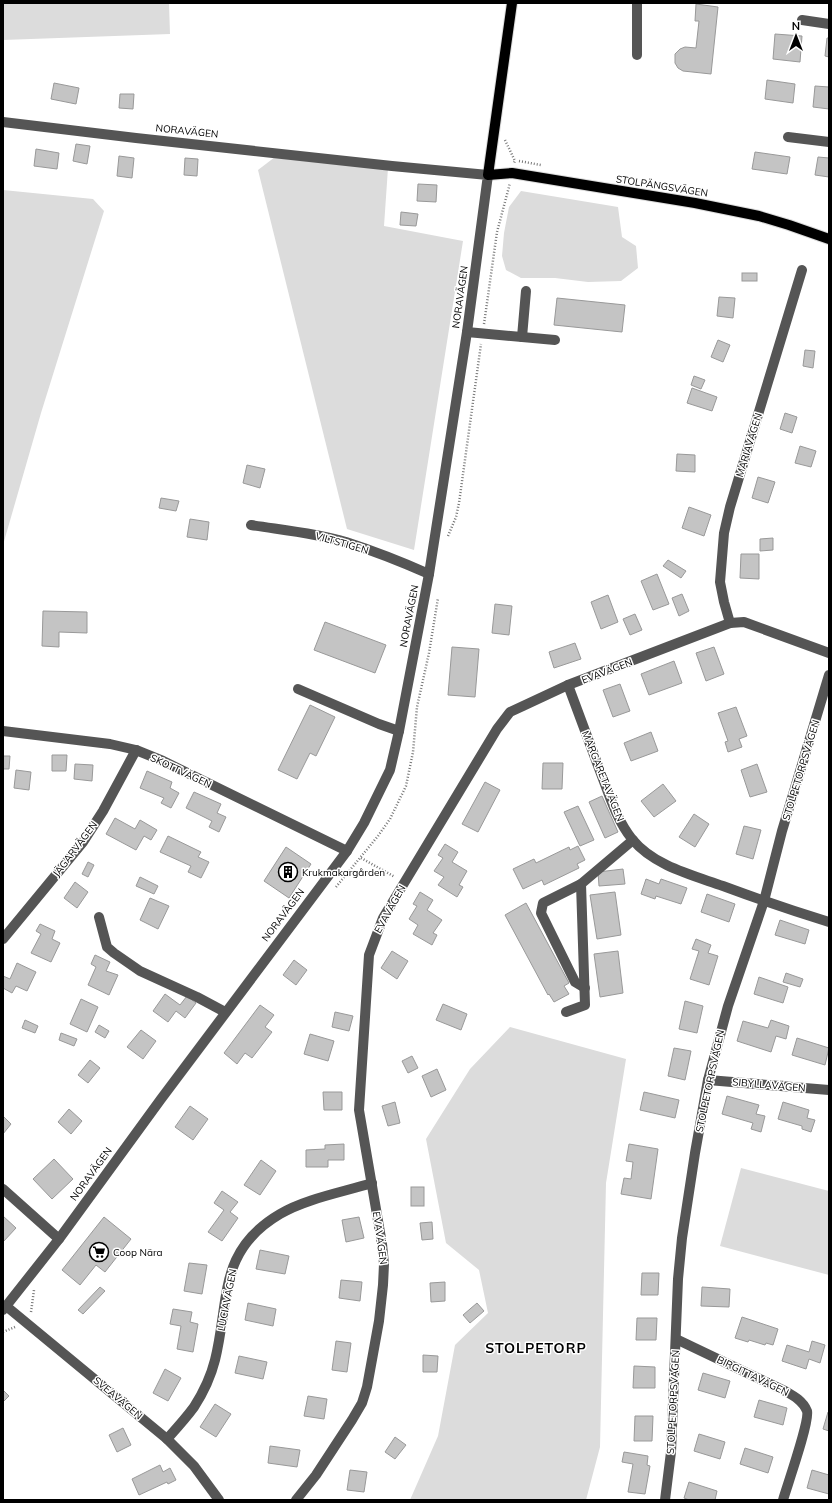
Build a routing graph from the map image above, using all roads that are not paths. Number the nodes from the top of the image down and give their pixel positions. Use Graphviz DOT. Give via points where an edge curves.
graph roads {
  1 [pos="512,3"];
  2 [pos="637,3"];
  3 [pos="802,20"];
  4 [pos="829,24"];
  5 [pos="637,55"];
  6 [pos="3,122"];
  7 [pos="788,137"];
  8 [pos="829,142"];
  9 [pos="488,175"];
  10 [pos="829,239"];
  11 [pos="802,270"];
  12 [pos="526,291"];
  13 [pos="467,332"];
  14 [pos="522,337"];
  15 [pos="554,340"];
  16 [pos="251,525"];
  17 [pos="429,574"];
  18 [pos="730,623"];
  19 [pos="829,653"];
  20 [pos="829,675"];
  21 [pos="568,686"];
  22 [pos="298,689"];
  23 [pos="3,731"];
  24 [pos="399,731"];
  25 [pos="136,750"];
  26 [pos="633,840"];
  27 [pos="347,851"];
  28 [pos="581,884"];
  29 [pos="764,901"];
  30 [pos="99,917"];
  31 [pos="829,922"];
  32 [pos="3,939"];
  33 [pos="585,988"];
  34 [pos="225,1012"];
  35 [pos="566,1012"];
  36 [pos="708,1080"];
  37 [pos="829,1090"];
  38 [pos="372,1183"];
  39 [pos="3,1189"];
  40 [pos="59,1239"];
  41 [pos="5,1308"];
  42 [pos="676,1338"];
  43 [pos="167,1440"];
  44 [pos="219,1500"];
  45 [pos="296,1500"];
  46 [pos="665,1500"];
  47 [pos="783,1500"];
  1 -- 9 [label="main road, NORAVÄGEN"];
  2 -- 5 [label="street"];
  3 -- 4 [label="street"];
  6 -- 9 [label="street, NORAVÄGEN"];
  7 -- 8 [label="street"];
  9 -- 10 [label="main road, STOLPÄNGSVÄGEN" via="512,173 694,203 782,222"];
  9 -- 13 [label="street, NORAVÄGEN"];
  11 -- 18 [label="street, MARIAVÄGEN" via="724,533 720,582"];
  12 -- 14 [label="street"];
  13 -- 14 [label="street"];
  13 -- 17 [label="street, NORAVÄGEN"];
  14 -- 15 [label="street"];
  16 -- 17 [label="street, VILTSTIGEN" via="345,542"];
  17 -- 24 [label="street, NORAVÄGEN"];
  18 -- 19 [label="street, EVAVÄGEN" via="744,622"];
  18 -- 21 [label="street, EVAVÄGEN"];
  20 -- 29 [label="street, STOLPETORPSVÄGEN" via="782,831"];
  21 -- 26 [label="street, MARGARETAVÄGEN" via="611,800 622,825"];
  21 -- 38 [label="street, EVAVÄGEN" via="510,712 497,729 384,918 368,955 359,1110"];
  22 -- 24 [label="street"];
  23 -- 25 [label="street, SKOTTVÄGEN" via="110,744"];
  24 -- 27 [label="street, NORAVÄGEN" via="390,770"];
  25 -- 27 [label="street, SKOTTVÄGEN"];
  25 -- 32 [label="street, JÄGARVÄGEN" via="83,842"];
  26 -- 28 [label="street"];
  26 -- 29 [label="street, MARGARETAVÄGEN" via="659,861"];
  27 -- 34 [label="street, NORAVÄGEN"];
  28 -- 33 [label="street"];
  28 -- 33 [label="street" via="543,903 541,913 575,982"];
  29 -- 31 [label="street"];
  29 -- 36 [label="street, STOLPETORPSVÄGEN" via="728,1006"];
  30 -- 34 [label="street" via="107,947 114,953 140,971"];
  33 -- 35 [label="street" via="585,1005"];
  34 -- 40 [label="street, NORAVÄGEN"];
  36 -- 37 [label="street, SIBYLLAVÄGEN"];
  36 -- 42 [label="street, STOLPETORPSVÄGEN" via="682,1238"];
  38 -- 43 [label="street, LUCIAVÄGEN" via="301,1205 281,1214 258,1230 245,1245 232,1268 215,1360 207,1381 194,1407"];
  38 -- 45 [label="street, EVAVÄGEN" via="384,1264 379,1321 367,1387 362,1403 352,1420 316,1475"];
  39 -- 40 [label="street"];
  40 -- 41 [label="street, NORAVÄGEN"];
  41 -- 43 [label="street, SVEAVÄGEN"];
  42 -- 46 [label="street, STOLPETORPSVÄGEN" via="671,1452"];
  42 -- 47 [label="street, BIRGITTAVÄGEN" via="800,1400 807,1412 805,1426"];
  43 -- 44 [label="street, SVEAVÄGEN" via="194,1466"];
}
